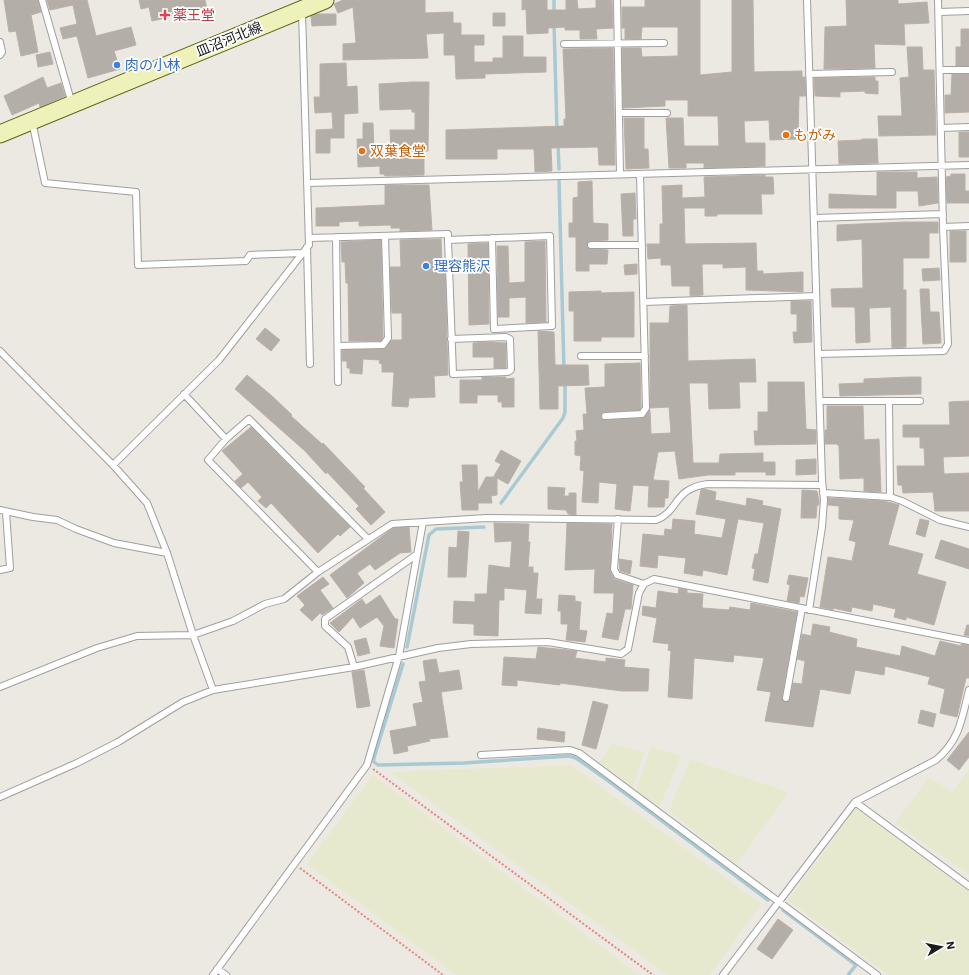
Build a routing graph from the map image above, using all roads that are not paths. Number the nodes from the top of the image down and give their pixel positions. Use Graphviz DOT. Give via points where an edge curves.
graph roads {
  1 [pos="42,0"];
  2 [pos="325,0"];
  3 [pos="616,0"];
  4 [pos="807,0"];
  5 [pos="938,0"];
  6 [pos="302,9"];
  7 [pos="969,11"];
  8 [pos="938,12"];
  9 [pos="0,42"];
  10 [pos="618,43"];
  11 [pos="664,43"];
  12 [pos="564,44"];
  13 [pos="0,55"];
  14 [pos="940,70"];
  15 [pos="969,70"];
  16 [pos="892,72"];
  17 [pos="809,74"];
  18 [pos="72,104"];
  19 [pos="620,113"];
  20 [pos="667,113"];
  21 [pos="32,119"];
  22 [pos="969,127"];
  23 [pos="941,128"];
  24 [pos="0,134"];
  25 [pos="969,165"];
  26 [pos="942,166"];
  27 [pos="812,170"];
  28 [pos="620,175"];
  29 [pos="640,175"];
  30 [pos="307,183"];
  31 [pos="943,214"];
  32 [pos="814,218"];
  33 [pos="969,226"];
  34 [pos="943,227"];
  35 [pos="385,236"];
  36 [pos="336,237"];
  37 [pos="309,238"];
  38 [pos="492,238"];
  39 [pos="448,240"];
  40 [pos="591,245"];
  41 [pos="642,245"];
  42 [pos="305,250"];
  43 [pos="816,296"];
  44 [pos="644,302"];
  45 [pos="506,328"];
  46 [pos="506,337"];
  47 [pos="451,339"];
  48 [pos="338,346"];
  49 [pos="0,351"];
  50 [pos="818,354"];
  51 [pos="581,356"];
  52 [pos="645,356"];
  53 [pos="310,364"];
  54 [pos="338,382"];
  55 [pos="184,394"];
  56 [pos="820,401"];
  57 [pos="889,401"];
  58 [pos="920,401"];
  59 [pos="605,416"];
  60 [pos="226,439"];
  61 [pos="113,465"];
  62 [pos="822,485"];
  63 [pos="824,493"];
  64 [pos="890,498"];
  65 [pos="3,511"];
  66 [pos="618,519"];
  67 [pos="423,522"];
  68 [pos="969,527"];
  69 [pos="368,539"];
  70 [pos="167,553"];
  71 [pos="416,555"];
  72 [pos="0,570"];
  73 [pos="318,572"];
  74 [pos="644,584"];
  75 [pos="805,609"];
  76 [pos="193,635"];
  77 [pos="969,641"];
  78 [pos="399,656"];
  79 [pos="354,667"];
  80 [pos="0,687"];
  81 [pos="213,690"];
  82 [pos="969,690"];
  83 [pos="786,698"];
  84 [pos="482,755"];
  85 [pos="0,797"];
  86 [pos="855,802"];
  87 [pos="969,886"];
  88 [pos="779,901"];
  89 [pos="217,969"];
  90 [pos="213,975"];
  91 [pos="226,975"];
  92 [pos="723,975"];
  93 [pos="877,975"];
  1 -- 18 [label="lane"];
  2 -- 6 [label="main road, 皿沼河北線"];
  3 -- 10 [label="lane"];
  4 -- 17 [label="lane"];
  5 -- 8 [label="lane"];
  6 -- 18 [label="main road, 皿沼河北線"];
  6 -- 30 [label="lane"];
  7 -- 8 [label="lane"];
  8 -- 14 [label="lane"];
  9 -- 13 [label="lane"];
  10 -- 11 [label="lane"];
  10 -- 12 [label="lane"];
  10 -- 19 [label="lane"];
  14 -- 15 [label="lane"];
  14 -- 23 [label="lane"];
  16 -- 17 [label="lane"];
  17 -- 27 [label="lane"];
  18 -- 21 [label="main road, 皿沼河北線"];
  19 -- 20 [label="lane"];
  19 -- 28 [label="lane"];
  21 -- 24 [label="main road, 皿沼河北線"];
  21 -- 42 [label="lane" via="46,183 136,192 138,264 246,261 250,255"];
  22 -- 23 [label="lane"];
  23 -- 26 [label="lane"];
  25 -- 26 [label="lane"];
  26 -- 27 [label="lane"];
  26 -- 31 [label="lane"];
  27 -- 29 [label="lane"];
  27 -- 32 [label="lane"];
  28 -- 29 [label="lane"];
  28 -- 30 [label="lane"];
  29 -- 41 [label="lane"];
  30 -- 37 [label="lane"];
  31 -- 32 [label="lane"];
  31 -- 34 [label="lane"];
  32 -- 43 [label="lane"];
  33 -- 34 [label="lane"];
  34 -- 50 [label="lane" via="948,344 944,350"];
  35 -- 36 [label="lane"];
  35 -- 39 [label="lane" via="448,234"];
  35 -- 48 [label="lane" via="388,338 383,345"];
  36 -- 37 [label="lane"];
  36 -- 48 [label="lane"];
  37 -- 42 [label="lane"];
  38 -- 39 [label="lane"];
  38 -- 45 [label="lane" via="494,329"];
  38 -- 45 [label="lane" via="550,236 552,326"];
  39 -- 47 [label="lane"];
  40 -- 41 [label="lane"];
  41 -- 44 [label="lane"];
  42 -- 53 [label="lane"];
  42 -- 55 [label="lane" via="219,360"];
  43 -- 44 [label="lane"];
  43 -- 50 [label="lane"];
  44 -- 52 [label="lane"];
  45 -- 46 [label="lane"];
  46 -- 47 [label="lane"];
  46 -- 47 [label="lane" via="510,340 512,370 508,372 453,374"];
  48 -- 54 [label="lane"];
  49 -- 61 [label="lane"];
  50 -- 56 [label="lane"];
  51 -- 52 [label="lane"];
  52 -- 59 [label="lane" via="646,408 642,414"];
  55 -- 60 [label="lane"];
  55 -- 61 [label="lane"];
  56 -- 57 [label="lane"];
  56 -- 62 [label="lane"];
  57 -- 58 [label="lane"];
  57 -- 64 [label="lane"];
  60 -- 69 [label="lane" via="249,419"];
  60 -- 73 [label="lane" via="208,460"];
  61 -- 70 [label="lane" via="147,503"];
  62 -- 63 [label="lane"];
  62 -- 66 [label="lane" via="696,485 684,492 664,517 656,520"];
  63 -- 64 [label="lane"];
  63 -- 75 [label="lane" via="822,527"];
  64 -- 68 [label="lane" via="902,501 940,520"];
  65 -- 70 [label="lane" via="57,520 114,543"];
  65 -- 72 [label="lane" via="10,568"];
  66 -- 67 [label="lane" via="486,518"];
  66 -- 74 [label="lane" via="614,569 617,576"];
  67 -- 69 [label="lane" via="392,524"];
  67 -- 71 [label="lane"];
  69 -- 73 [label="lane"];
  70 -- 76 [label="lane"];
  71 -- 78 [label="lane"];
  71 -- 79 [label="lane" via="325,619 325,626 348,647"];
  73 -- 76 [label="lane" via="284,599 265,604 233,621"];
  74 -- 75 [label="lane" via="654,579"];
  74 -- 78 [label="lane" via="639,593 628,649 621,654 548,642 532,642 471,644"];
  75 -- 77 [label="lane"];
  75 -- 83 [label="lane"];
  76 -- 80 [label="lane" via="137,636 97,648"];
  76 -- 81 [label="lane"];
  78 -- 79 [label="lane"];
  78 -- 89 [label="lane" via="367,765"];
  79 -- 81 [label="lane"];
  81 -- 85 [label="lane" via="183,702 118,742 77,763"];
  82 -- 86 [label="lane" via="958,732 947,750 936,760"];
  84 -- 88 [label="lane" via="570,750 579,753"];
  86 -- 87 [label="lane"];
  86 -- 88 [label="lane"];
  88 -- 92 [label="lane"];
  88 -- 93 [label="lane"];
  89 -- 90 [label="lane"];
  89 -- 91 [label="lane"];
}
